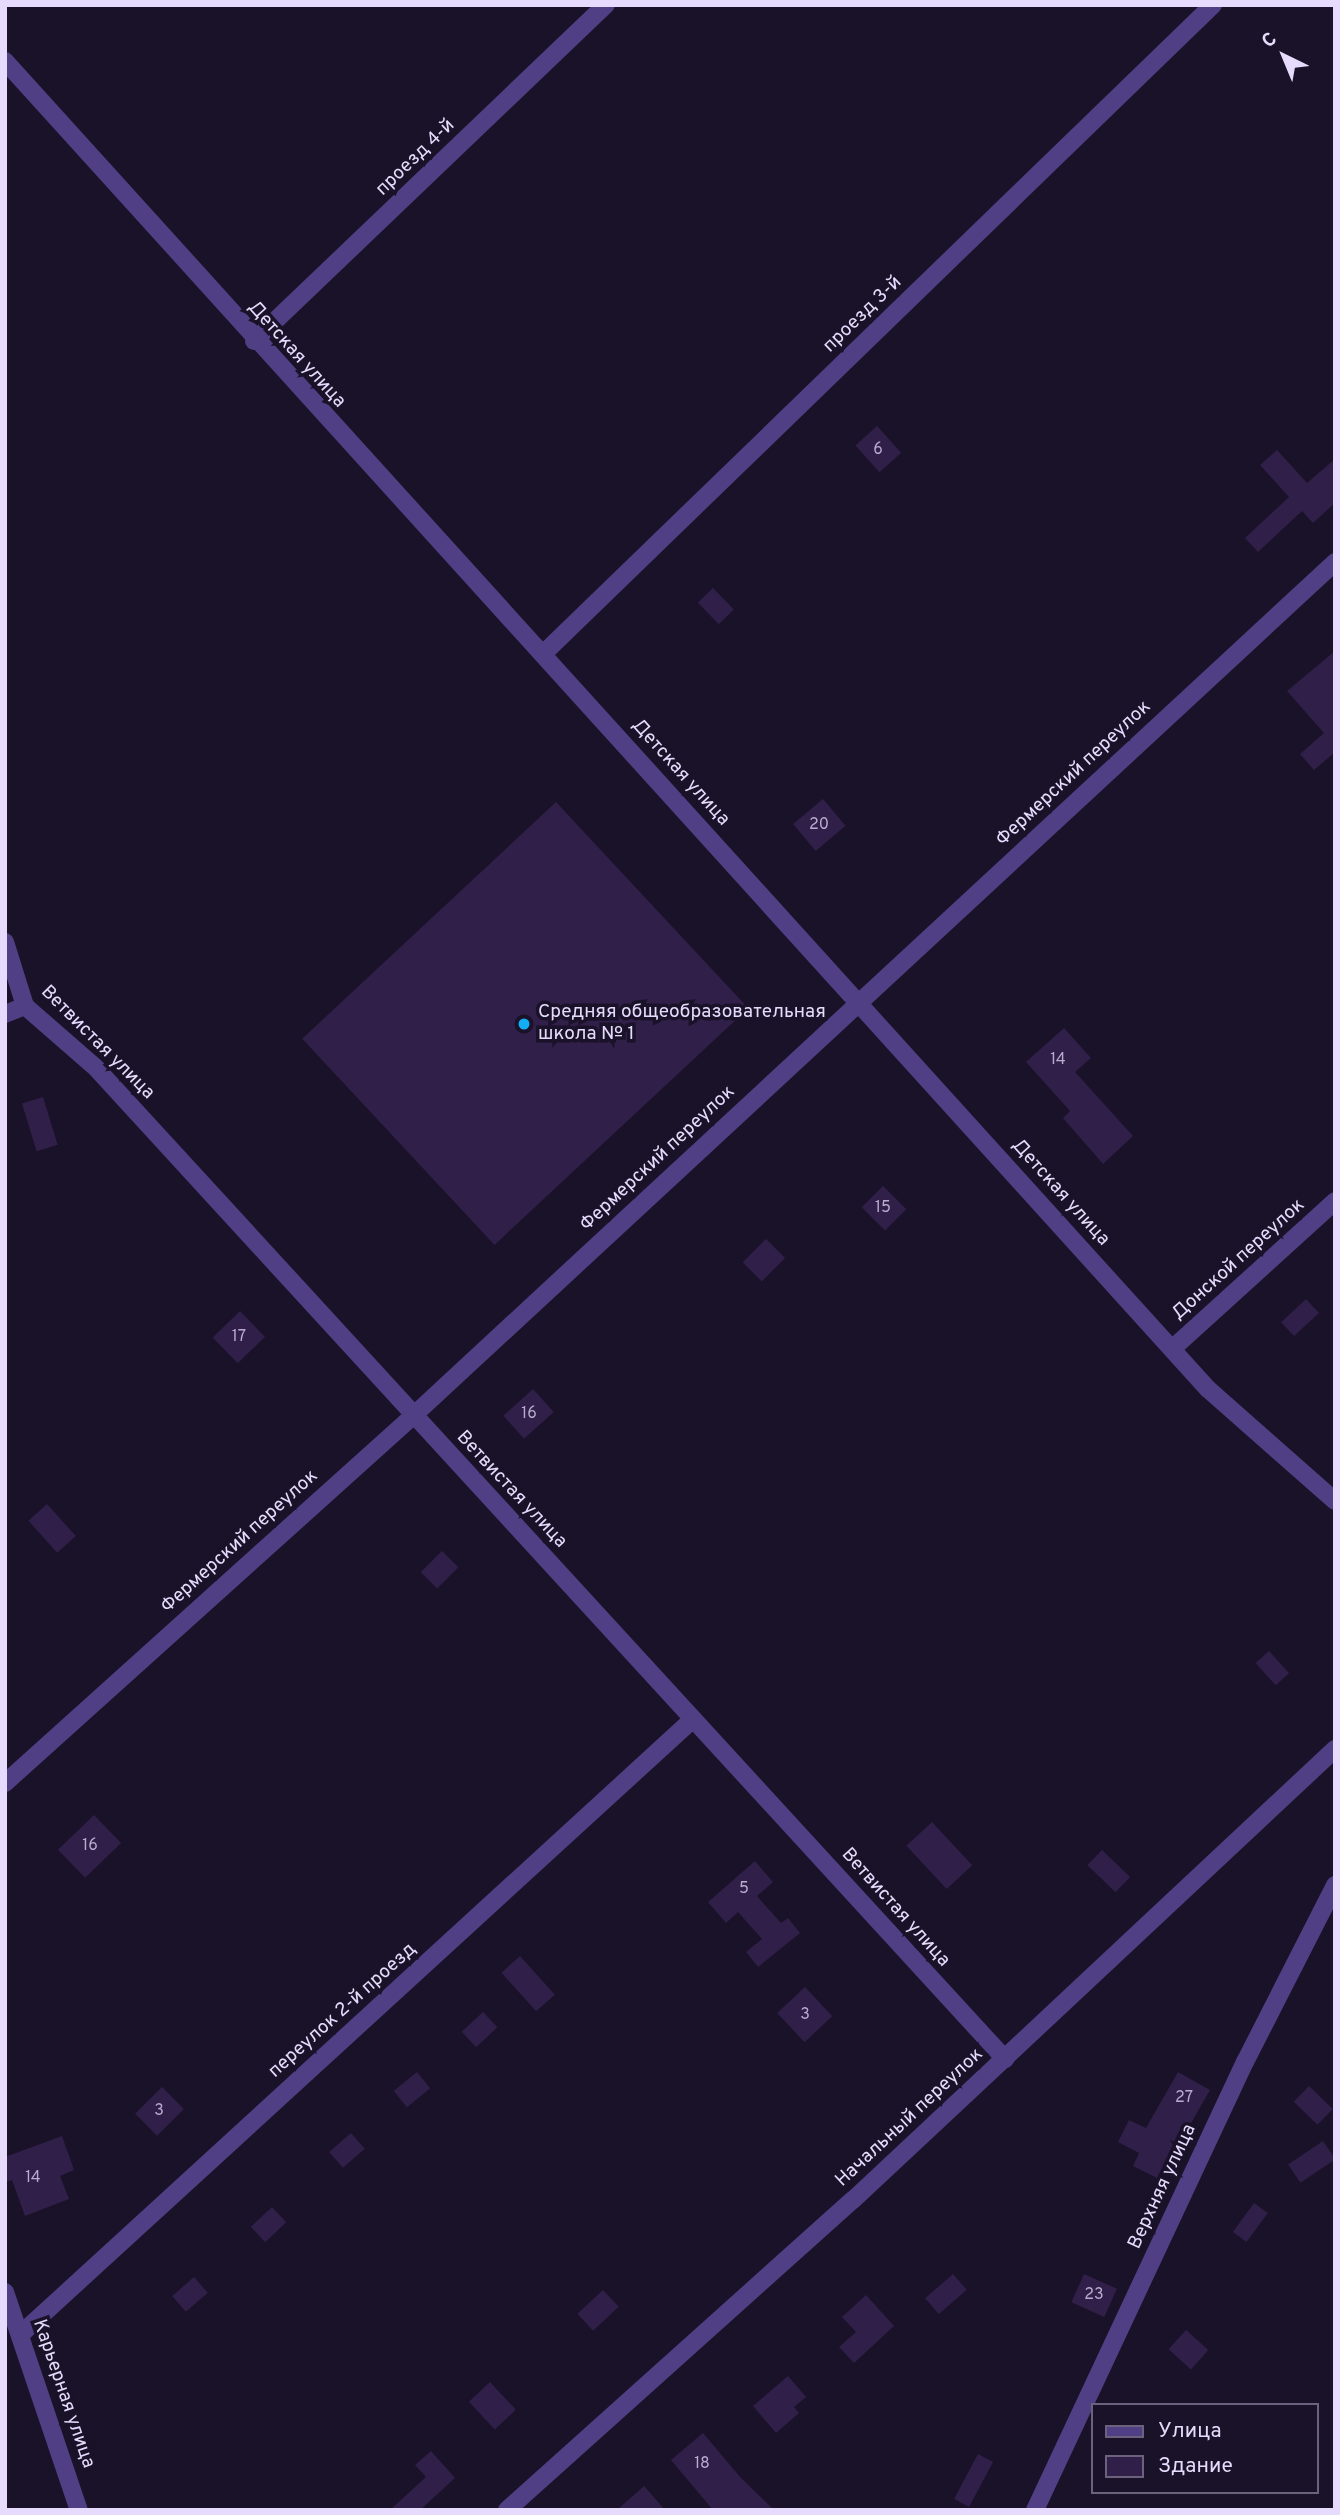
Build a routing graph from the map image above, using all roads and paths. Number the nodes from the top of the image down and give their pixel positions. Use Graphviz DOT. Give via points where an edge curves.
graph roads {
  1 [pos="607,5"];
  2 [pos="1213,5"];
  3 [pos="5,61"];
  4 [pos="254,341"];
  5 [pos="1335,562"];
  6 [pos="543,654"];
  7 [pos="5,942"];
  8 [pos="859,1000"];
  9 [pos="25,1006"];
  10 [pos="5,1014"];
  11 [pos="1335,1201"];
  12 [pos="1172,1349"];
  13 [pos="414,1415"];
  14 [pos="1335,1501"];
  15 [pos="694,1719"];
  16 [pos="1335,1749"];
  17 [pos="5,1783"];
  18 [pos="1335,1885"];
  19 [pos="1005,2059"];
  20 [pos="5,2292"];
  21 [pos="21,2334"];
  22 [pos="79,2510"];
  23 [pos="507,2510"];
  24 [pos="1035,2510"];
  1 -- 4 [label="street, проезд 4-й"];
  2 -- 6 [label="street, проезд 3-й"];
  3 -- 4 [label="street, Детская улица"];
  4 -- 6 [label="street, Детская улица"];
  5 -- 8 [label="street, Фермерский переулок"];
  6 -- 8 [label="street, Детская улица"];
  7 -- 9 [label="street, Ветвистая улица"];
  8 -- 12 [label="street, Детская улица"];
  8 -- 13 [label="street, Фермерский переулок"];
  9 -- 10 [label="street"];
  9 -- 13 [label="street, Ветвистая улица" via="96,1068"];
  11 -- 12 [label="street, Донской переулок"];
  12 -- 14 [label="street, Детская улица" via="1208,1389"];
  13 -- 15 [label="street, Ветвистая улица"];
  13 -- 17 [label="street, Фермерский переулок"];
  15 -- 19 [label="street, Ветвистая улица"];
  15 -- 21 [label="street, переулок 2-й проезд"];
  16 -- 19 [label="street, Начальный переулок"];
  18 -- 24 [label="street, Верхняя улица" via="1245,2062"];
  19 -- 23 [label="street, Начальный переулок"];
  20 -- 21 [label="street, Карьерная улица"];
  21 -- 22 [label="street, Карьерная улица"];
}
